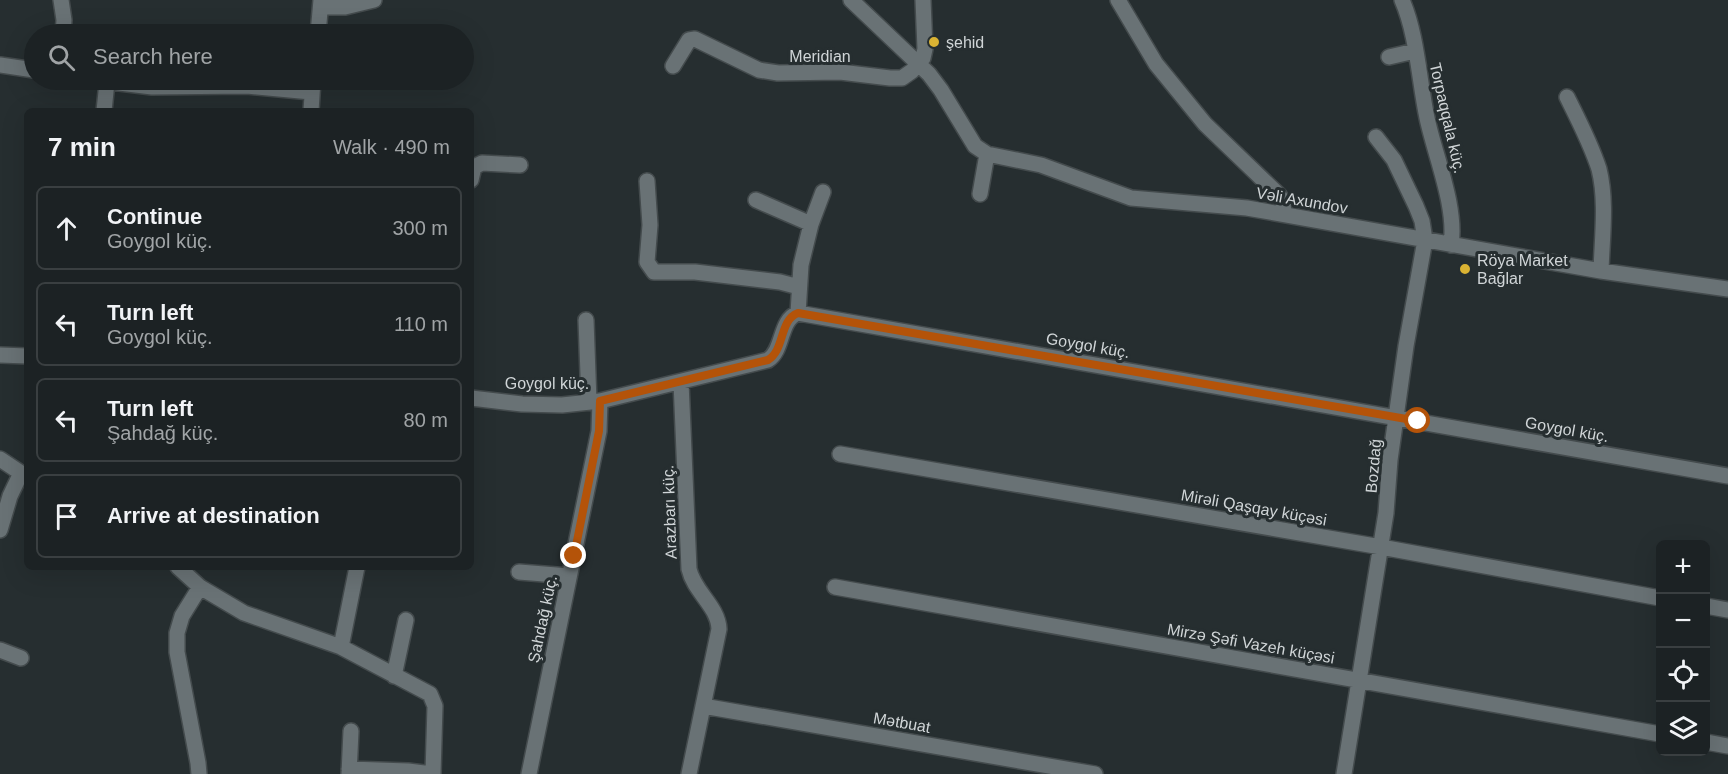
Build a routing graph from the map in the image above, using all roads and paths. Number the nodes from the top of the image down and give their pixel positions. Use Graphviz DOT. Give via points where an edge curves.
graph roads {
  1 [pos="61,0"];
  2 [pos="374,0"];
  3 [pos="851,0"];
  4 [pos="923,0"];
  5 [pos="1118,0"];
  6 [pos="1402,0"];
  7 [pos="321,4"];
  8 [pos="64,24"];
  9 [pos="319,24"];
  10 [pos="1415,51"];
  11 [pos="1389,57"];
  12 [pos="919,64"];
  13 [pos="0,65"];
  14 [pos="673,66"];
  15 [pos="24,69"];
  16 [pos="102,90"];
  17 [pos="312,90"];
  18 [pos="1567,97"];
  19 [pos="104,108"];
  20 [pos="311,108"];
  21 [pos="1376,137"];
  22 [pos="987,154"];
  23 [pos="520,165"];
  24 [pos="474,167"];
  25 [pos="647,180"];
  26 [pos="823,192"];
  27 [pos="980,194"];
  28 [pos="756,200"];
  29 [pos="1284,214"];
  30 [pos="811,224"];
  31 [pos="1425,240"];
  32 [pos="1451,245"];
  33 [pos="1601,271"];
  34 [pos="800,287"];
  35 [pos="1728,290"];
  36 [pos="798,313"];
  37 [pos="586,321"];
  38 [pos="0,355"];
  39 [pos="24,356"];
  40 [pos="681,382"];
  41 [pos="474,398"];
  42 [pos="595,402"];
  43 [pos="1396,417"];
  44 [pos="840,454"];
  45 [pos="0,459"];
  46 [pos="24,475"];
  47 [pos="1728,476"];
  48 [pos="0,530"];
  49 [pos="1381,547"];
  50 [pos="181,570"];
  51 [pos="356,570"];
  52 [pos="519,573"];
  53 [pos="569,576"];
  54 [pos="200,587"];
  55 [pos="835,588"];
  56 [pos="1656,597"];
  57 [pos="1710,607"];
  58 [pos="1728,610"];
  59 [pos="406,620"];
  60 [pos="341,647"];
  61 [pos="0,650"];
  62 [pos="21,658"];
  63 [pos="394,676"];
  64 [pos="1359,681"];
  65 [pos="703,706"];
  66 [pos="351,730"];
  67 [pos="1656,733"];
  68 [pos="1710,743"];
  69 [pos="1728,746"];
  70 [pos="349,771"];
  71 [pos="199,774"];
  72 [pos="432,774"];
  73 [pos="529,774"];
  74 [pos="689,774"];
  75 [pos="1095,774"];
  76 [pos="1344,774"];
  1 -- 8 [label="street"];
  2 -- 7 [label="street" via="345,7"];
  3 -- 12 [label="street"];
  4 -- 12 [label="street" via="925,49"];
  5 -- 29 [label="street" via="1156,64 1205,124 1279,195"];
  6 -- 10 [label="street, Torpaqqala küç."];
  7 -- 9 [label="street"];
  10 -- 11 [label="street"];
  10 -- 32 [label="street, Torpaqqala küç." via="1453,221"];
  12 -- 14 [label="street, Meridian" via="906,76 890,78 840,72 778,73 759,70 695,39 689,40"];
  12 -- 22 [label="street" via="936,83 975,146"];
  13 -- 15 [label="street"];
  16 -- 19 [label="street"];
  17 -- 20 [label="street"];
  18 -- 33 [label="street" via="1599,171 1603,204"];
  21 -- 31 [label="street, Bozdağ" via="1394,160 1416,206"];
  22 -- 27 [label="street"];
  22 -- 29 [label="street, Vəli Axundov" via="1041,165 1131,198"];
  23 -- 24 [label="street" via="482,163"];
  25 -- 34 [label="street" via="647,262 654,273 695,272"];
  26 -- 30 [label="street"];
  28 -- 30 [label="street"];
  29 -- 31 [label="street, Vəli Axundov"];
  30 -- 34 [label="street"];
  31 -- 32 [label="street, Vəli Axundov"];
  31 -- 43 [label="street, Bozdağ"];
  32 -- 33 [label="street, Vəli Axundov"];
  33 -- 35 [label="street, Vəli Axundov"];
  34 -- 36 [label="street"];
  36 -- 40 [label="street, Goygol küç." via="789,318 775,353 768,360"];
  36 -- 43 [label="street, Goygol küç."];
  37 -- 42 [label="street, Şahdağ küç."];
  38 -- 39 [label="street"];
  40 -- 42 [label="street, Goygol küç."];
  40 -- 65 [label="street, Arazbarı küç." via="689,569 694,586 718,622"];
  41 -- 42 [label="street, Goygol küç." via="522,404"];
  42 -- 53 [label="street, Şahdağ küç." via="599,431"];
  43 -- 47 [label="street, Goygol küç."];
  43 -- 49 [label="street, Bozdağ"];
  44 -- 49 [label="street, Mirəli Qaşqay küçəsi"];
  45 -- 46 [label="street"];
  46 -- 48 [label="street" via="10,496"];
  49 -- 56 [label="street, Mirəli Qaşqay küçəsi"];
  49 -- 64 [label="street, Bozdağ"];
  50 -- 54 [label="street"];
  51 -- 60 [label="street"];
  52 -- 53 [label="street"];
  53 -- 73 [label="street, Şahdağ küç."];
  54 -- 60 [label="street" via="244,613"];
  54 -- 71 [label="street" via="182,616 177,633"];
  55 -- 64 [label="street, Mirzə Şəfi Vazeh küçəsi"];
  57 -- 58 [label="street"];
  59 -- 63 [label="street"];
  60 -- 63 [label="street"];
  61 -- 62 [label="street"];
  63 -- 72 [label="street" via="430,694 434,700"];
  64 -- 67 [label="street, Mirzə Şəfi Vazeh küçəsi"];
  64 -- 76 [label="street, Bozdağ"];
  65 -- 74 [label="street, Arazbarı küç."];
  65 -- 75 [label="street, Mətbuat"];
  66 -- 70 [label="street"];
  68 -- 69 [label="street"];
  70 -- 72 [label="street"];
}
